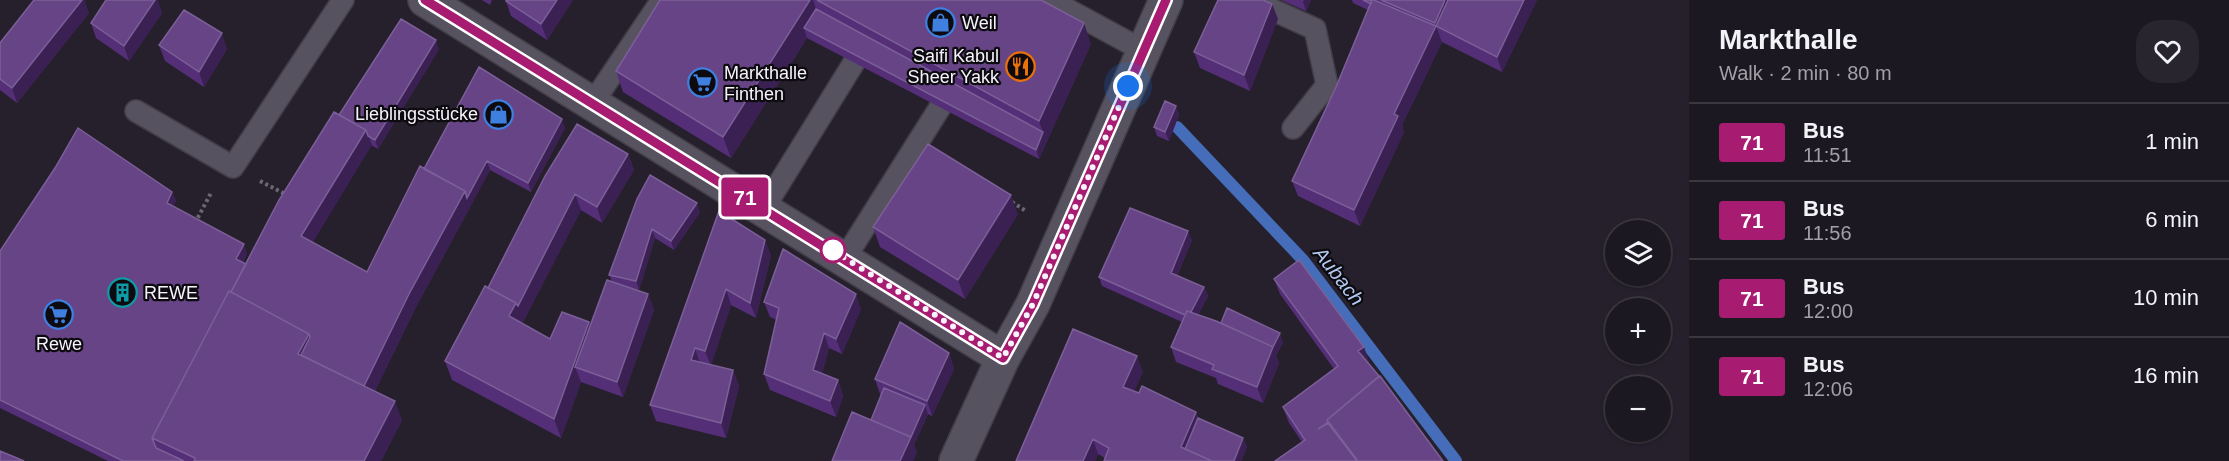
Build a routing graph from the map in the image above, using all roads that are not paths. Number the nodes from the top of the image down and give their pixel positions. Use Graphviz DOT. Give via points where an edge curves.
graph roads {
  1 [pos="343,0"];
  2 [pos="425,0"];
  3 [pos="662,0"];
  4 [pos="1050,0"];
  5 [pos="1166,0"];
  6 [pos="1251,0"];
  7 [pos="1082,8"];
  8 [pos="1144,51"];
  9 [pos="858,56"];
  10 [pos="944,101"];
  11 [pos="592,104"];
  12 [pos="136,111"];
  13 [pos="1293,128"];
  14 [pos="764,208"];
  15 [pos="845,258"];
  16 [pos="1003,358"];
  17 [pos="956,461"];
  1 -- 12 [label="lane" via="233,167"];
  2 -- 11 [label="main road"];
  3 -- 11 [label="lane"];
  4 -- 7 [label="lane"];
  5 -- 8 [label="main road"];
  6 -- 13 [label="lane" via="1315,29 1327,85"];
  7 -- 8 [label="lane"];
  8 -- 16 [label="main road" via="1033,304"];
  9 -- 14 [label="lane"];
  10 -- 15 [label="lane"];
  11 -- 14 [label="main road"];
  14 -- 15 [label="main road"];
  15 -- 16 [label="main road"];
  16 -- 17 [label="main road"];
}
